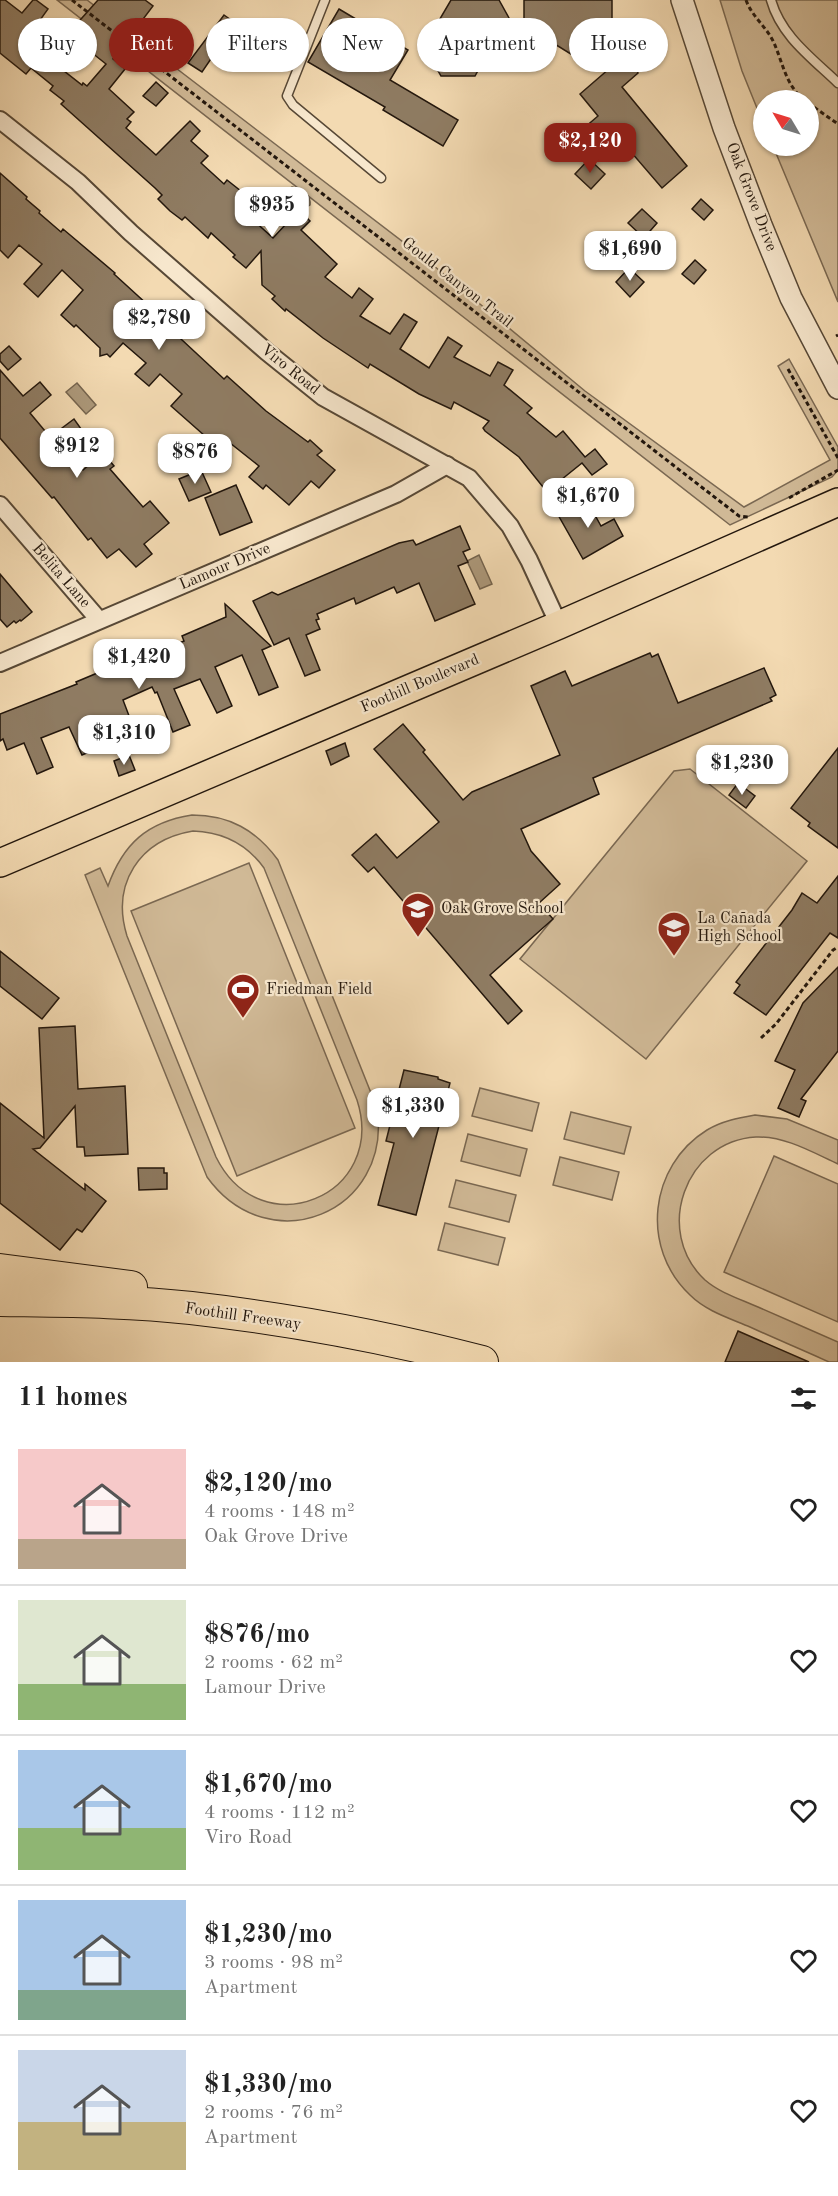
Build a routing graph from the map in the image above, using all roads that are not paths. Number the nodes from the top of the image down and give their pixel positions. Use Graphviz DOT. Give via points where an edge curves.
graph roads {
  1 [pos="325,0"];
  2 [pos="682,0"];
  3 [pos="771,0"];
  4 [pos="838,83"];
  5 [pos="0,120"];
  6 [pos="381,178"];
  7 [pos="838,388"];
  8 [pos="447,465"];
  9 [pos="838,502"];
  10 [pos="0,505"];
  11 [pos="99,620"];
  12 [pos="559,625"];
  13 [pos="0,663"];
  14 [pos="0,863"];
  15 [pos="0,1270"];
  16 [pos="0,1300"];
  17 [pos="293,1323"];
  18 [pos="482,1362"];
  1 -- 6 [label="lane" via="287,96"];
  2 -- 7 [label="street, Oak Grove Drive" via="761,225 791,298"];
  3 -- 4 [label="lane" via="775,16 787,34"];
  5 -- 8 [label="street, Viro Road" via="78,182 131,233 323,397"];
  8 -- 11 [label="street, Lamour Drive" via="396,494"];
  8 -- 12 [label="street, Viro Road" via="469,478 510,526"];
  9 -- 12 [label="main road, Foothill Boulevard"];
  10 -- 11 [label="street, Belita Lane"];
  11 -- 13 [label="street, Lamour Drive"];
  12 -- 14 [label="main road, Foothill Boulevard"];
  15 -- 17 [label="highway" via="150,1290"];
  16 -- 17 [label="highway, Foothill Freeway" via="190,1308"];
  17 -- 18 [label="highway, Foothill Freeway"];
}
